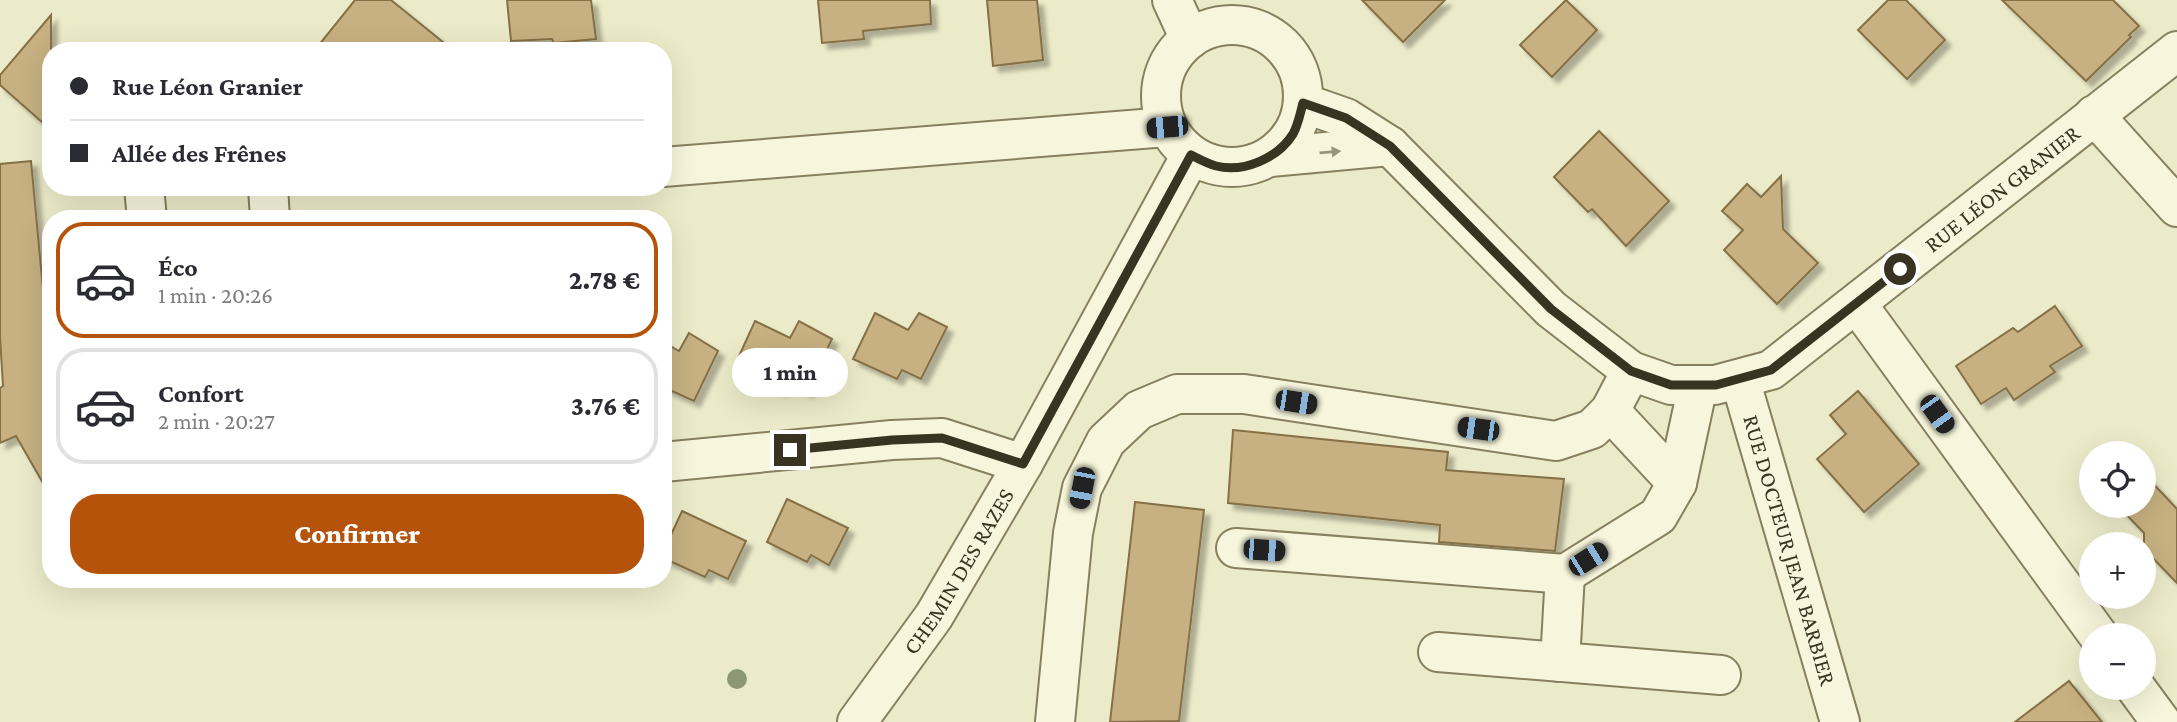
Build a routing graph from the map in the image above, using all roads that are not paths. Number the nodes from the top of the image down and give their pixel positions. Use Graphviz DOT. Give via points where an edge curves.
graph roads {
  1 [pos="1172,0"];
  2 [pos="1190,38"];
  3 [pos="2177,51"];
  4 [pos="1303,103"];
  5 [pos="2095,115"];
  6 [pos="1179,141"];
  7 [pos="1390,146"];
  8 [pos="1270,157"];
  9 [pos="672,167"];
  10 [pos="2177,207"];
  11 [pos="1857,304"];
  12 [pos="1631,371"];
  13 [pos="1740,379"];
  14 [pos="1698,385"];
  15 [pos="1610,411"];
  16 [pos="672,461"];
  17 [pos="1023,464"];
  18 [pos="1676,483"];
  19 [pos="1237,548"];
  20 [pos="1565,574"];
  21 [pos="2089,623"];
  22 [pos="1438,653"];
  23 [pos="1560,662"];
  24 [pos="1721,675"];
  25 [pos="2145,700"];
  26 [pos="856,722"];
  27 [pos="1055,722"];
  28 [pos="1840,722"];
  29 [pos="2161,722"];
  1 -- 2 [label="street"];
  2 -- 4 [label="street" via="1227,25 1267,34 1295,64"];
  2 -- 6 [label="street" via="1175,52 1161,88 1161,108"];
  3 -- 5 [label="street, RUE LÉON GRANIER"];
  4 -- 7 [label="street, RUE LÉON GRANIER" via="1346,118"];
  4 -- 8 [label="street" via="1293,134"];
  5 -- 10 [label="street"];
  5 -- 11 [label="street, RUE LÉON GRANIER"];
  6 -- 8 [label="street" via="1217,166 1244,167"];
  6 -- 9 [label="street"];
  6 -- 17 [label="street, CHEMIN DES RAZES"];
  8 -- 7 [label="street, one-way"];
  7 -- 12 [label="street, RUE LÉON GRANIER" via="1551,309"];
  11 -- 13 [label="street, RUE LÉON GRANIER" via="1771,370"];
  11 -- 21 [label="street"];
  12 -- 14 [label="street, RUE LÉON GRANIER" via="1671,385"];
  12 -- 15 [label="street"];
  13 -- 14 [label="street, RUE LÉON GRANIER"];
  13 -- 28 [label="street, RUE DOCTEUR JEAN BARBIER"];
  14 -- 18 [label="street"];
  15 -- 18 [label="street"];
  15 -- 27 [label="street" via="1592,429 1556,442 1244,394 1177,394 1139,410 1106,441 1082,488 1073,533"];
  16 -- 17 [label="street" via="942,438"];
  17 -- 26 [label="street, CHEMIN DES RAZES" via="934,616"];
  18 -- 20 [label="street" via="1658,516"];
  19 -- 20 [label="street"];
  20 -- 23 [label="street"];
  22 -- 23 [label="street"];
  23 -- 24 [label="street"];
  25 -- 29 [label="street"];
}
